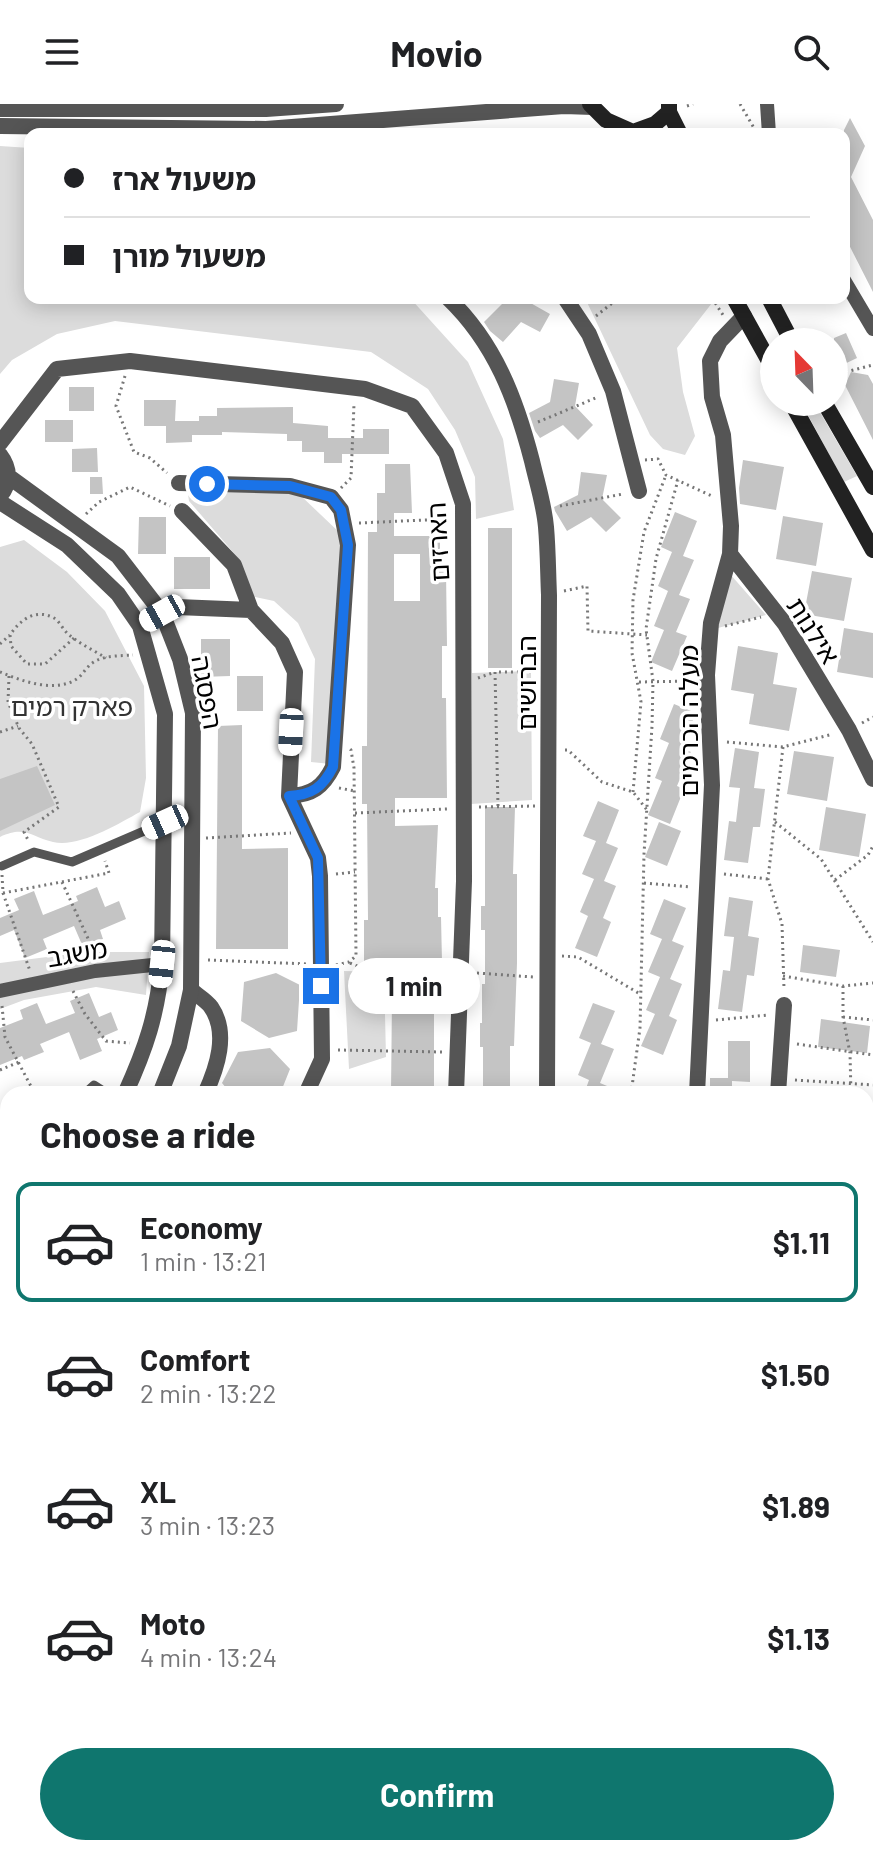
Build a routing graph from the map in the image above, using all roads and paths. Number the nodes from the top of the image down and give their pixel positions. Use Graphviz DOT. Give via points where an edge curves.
graph roads {
  1 [pos="336,104"];
  2 [pos="693,104"];
  3 [pos="767,104"];
  4 [pos="592,106"];
  5 [pos="687,106"];
  6 [pos="669,108"];
  7 [pos="0,109"];
  8 [pos="266,109"];
  9 [pos="0,126"];
  10 [pos="106,128"];
  11 [pos="266,128"];
  12 [pos="302,128"];
  13 [pos="623,128"];
  14 [pos="646,128"];
  15 [pos="677,128"];
  16 [pos="769,128"];
  17 [pos="850,290"];
  18 [pos="453,304"];
  19 [pos="569,304"];
  20 [pos="612,304"];
  21 [pos="716,304"];
  22 [pos="737,304"];
  23 [pos="772,304"];
  24 [pos="744,316"];
  25 [pos="583,325"];
  26 [pos="785,328"];
  27 [pos="732,329"];
  28 [pos="873,329"];
  29 [pos="760,345"];
  30 [pos="130,361"];
  31 [pos="873,365"];
  32 [pos="848,371"];
  33 [pos="354,388"];
  34 [pos="613,391"];
  35 [pos="799,416"];
  36 [pos="832,416"];
  37 [pos="531,424"];
  38 [pos="0,443"];
  39 [pos="0,455"];
  40 [pos="631,461"];
  41 [pos="666,475"];
  42 [pos="8,476"];
  43 [pos="678,480"];
  44 [pos="179,483"];
  45 [pos="873,487"];
  46 [pos="639,491"];
  47 [pos="331,497"];
  48 [pos="0,499"];
  49 [pos="729,504"];
  50 [pos="553,508"];
  51 [pos="182,511"];
  52 [pos="463,518"];
  53 [pos="343,523"];
  54 [pos="75,524"];
  55 [pos="873,550"];
  56 [pos="730,554"];
  57 [pos="549,595"];
  58 [pos="251,610"];
  59 [pos="776,612"];
  60 [pos="162,613"];
  61 [pos="140,626"];
  62 [pos="711,630"];
  63 [pos="10,635"];
  64 [pos="647,635"];
  65 [pos="632,636"];
  66 [pos="74,638"];
  67 [pos="0,644"];
  68 [pos="149,654"];
  69 [pos="106,658"];
  70 [pos="549,671"];
  71 [pos="0,672"];
  72 [pos="9,676"];
  73 [pos="653,681"];
  74 [pos="637,682"];
  75 [pos="707,682"];
  76 [pos="18,726"];
  77 [pos="849,730"];
  78 [pos="0,732"];
  79 [pos="710,740"];
  80 [pos="334,743"];
  81 [pos="783,747"];
  82 [pos="549,752"];
  83 [pos="873,779"];
  84 [pos="633,792"];
  85 [pos="289,796"];
  86 [pos="498,806"];
  87 [pos="647,810"];
  88 [pos="165,822"];
  89 [pos="775,822"];
  90 [pos="306,832"];
  91 [pos="193,839"];
  92 [pos="873,846"];
  93 [pos="34,852"];
  94 [pos="2,866"];
  95 [pos="355,872"];
  96 [pos="109,873"];
  97 [pos="320,876"];
  98 [pos="768,879"];
  99 [pos="835,880"];
  100 [pos="708,881"];
  101 [pos="62,882"];
  102 [pos="644,883"];
  103 [pos="3,893"];
  104 [pos="873,942"];
  105 [pos="549,955"];
  106 [pos="192,959"];
  107 [pos="349,962"];
  108 [pos="162,964"];
  109 [pos="321,964"];
  110 [pos="102,970"];
  111 [pos="461,972"];
  112 [pos="783,976"];
  113 [pos="66,977"];
  114 [pos="549,978"];
  115 [pos="873,983"];
  116 [pos="35,984"];
  117 [pos="843,986"];
  118 [pos="191,990"];
  119 [pos="1,991"];
  120 [pos="640,994"];
  121 [pos="784,1009"];
  122 [pos="843,1017"];
  123 [pos="873,1020"];
  124 [pos="699,1022"];
  125 [pos="2,1038"];
  126 [pos="782,1041"];
  127 [pos="148,1044"];
  128 [pos="322,1050"];
  129 [pos="458,1053"];
  130 [pos="850,1053"];
  131 [pos="873,1055"];
  132 [pos="19,1062"];
  133 [pos="0,1070"];
  134 [pos="850,1083"];
  135 [pos="873,1085"];
  136 [pos="31,1086"];
  137 [pos="129,1086"];
  138 [pos="163,1086"];
  139 [pos="208,1086"];
  140 [pos="310,1086"];
  141 [pos="456,1086"];
  142 [pos="547,1086"];
  143 [pos="632,1086"];
  144 [pos="697,1086"];
  145 [pos="779,1086"];
  146 [pos="797,1086"];
  147 [pos="850,1086"];
  1 -- 8 [label="street"];
  2 -- 5 [label="path"];
  3 -- 16 [label="street"];
  4 -- 12 [label="street"];
  4 -- 13 [label="main road"];
  6 -- 14 [label="main road"];
  6 -- 15 [label="main road"];
  7 -- 8 [label="street"];
  8 -- 11 [label="street"];
  9 -- 10 [label="street"];
  17 -- 28 [label="street"];
  18 -- 57 [label="street, הברושים" via="484,339 510,387 524,428 543,505"];
  19 -- 25 [label="street"];
  20 -- 25 [label="path"];
  21 -- 27 [label="path"];
  22 -- 24 [label="main road"];
  23 -- 26 [label="main road"];
  24 -- 27 [label="street, מעלה הכרמים"];
  24 -- 29 [label="main road"];
  25 -- 34 [label="street"];
  27 -- 49 [label="street, מעלה הכרמים" via="710,361"];
  30 -- 33 [label="street, הארזים"];
  30 -- 38 [label="street, הארזים" via="57,369"];
  30 -- 44 [label="path" via="116,406 134,452 150,458"];
  31 -- 32 [label="path"];
  33 -- 47 [label="path" via="351,478"];
  33 -- 52 [label="street, הארזים" via="412,406 446,453"];
  34 -- 37 [label="path"];
  34 -- 40 [label="street"];
  35 -- 55 [label="main road"];
  36 -- 45 [label="main road"];
  39 -- 42 [label="street"];
  40 -- 41 [label="path" via="658,459"];
  40 -- 46 [label="street"];
  41 -- 43 [label="path"];
  41 -- 65 [label="path" via="644,532"];
  42 -- 48 [label="street"];
  42 -- 54 [label="street, הפסגה"];
  43 -- 49 [label="path"];
  43 -- 64 [label="path" via="656,559"];
  44 -- 47 [label="street" via="290,486"];
  46 -- 50 [label="path"];
  47 -- 53 [label="street"];
  48 -- 61 [label="street, הפסגה" via="67,545 118,594"];
  49 -- 56 [label="street, מעלה הכרמים"];
  51 -- 54 [label="path" via="130,487 99,502"];
  51 -- 58 [label="street" via="234,565"];
  52 -- 53 [label="path"];
  52 -- 111 [label="street, הארזים"];
  53 -- 80 [label="street" via="348,545"];
  54 -- 60 [label="street, הפסגה" via="118,556"];
  56 -- 59 [label="street, אילנות"];
  56 -- 62 [label="street, מעלה הכרמים"];
  57 -- 65 [label="path" via="587,586 588,631"];
  57 -- 70 [label="street, הברושים"];
  58 -- 60 [label="street" via="177,607"];
  58 -- 85 [label="street" via="282,643 295,672"];
  59 -- 62 [label="path"];
  59 -- 77 [label="street, אילנות"];
  60 -- 61 [label="street"];
  60 -- 91 [label="street, הפסגה" via="193,713"];
  61 -- 68 [label="street, הפסגה"];
  62 -- 75 [label="street, מעלה הכרמים"];
  63 -- 66 [label="path" via="28,616 40,615 54,619"];
  63 -- 66 [label="path" via="11,646 27,664 45,664"];
  63 -- 67 [label="path"];
  64 -- 65 [label="path"];
  64 -- 73 [label="path"];
  65 -- 74 [label="path"];
  66 -- 69 [label="path"];
  68 -- 69 [label="path"];
  68 -- 88 [label="street, הפסגה" via="165,714"];
  69 -- 72 [label="path" via="92,663 77,679 53,686"];
  70 -- 82 [label="street, הברושים"];
  70 -- 86 [label="path" via="495,672"];
  71 -- 72 [label="path"];
  72 -- 76 [label="path" via="8,702"];
  73 -- 74 [label="path"];
  73 -- 75 [label="path"];
  73 -- 87 [label="path"];
  74 -- 84 [label="path" via="641,702"];
  75 -- 79 [label="street, מעלה הכרמים"];
  76 -- 78 [label="path"];
  76 -- 93 [label="path" via="32,744 59,807 24,832"];
  77 -- 81 [label="path"];
  77 -- 83 [label="street, אילנות"];
  79 -- 81 [label="path"];
  79 -- 100 [label="street, מעלה הכרמים"];
  80 -- 85 [label="street" via="333,767 324,785"];
  80 -- 95 [label="path" via="351,750 353,758"];
  81 -- 89 [label="path"];
  82 -- 84 [label="path" via="568,750 602,782"];
  82 -- 105 [label="street, הברושים"];
  84 -- 87 [label="path"];
  85 -- 90 [label="street"];
  87 -- 102 [label="path"];
  88 -- 93 [label="lane" via="72,862"];
  88 -- 108 [label="street, הפסגה"];
  89 -- 98 [label="path"];
  89 -- 99 [label="path" via="821,859"];
  90 -- 91 [label="path"];
  90 -- 97 [label="street"];
  91 -- 106 [label="street, הפסגה"];
  92 -- 99 [label="path"];
  93 -- 94 [label="lane"];
  94 -- 103 [label="path"];
  95 -- 97 [label="path"];
  95 -- 107 [label="path" via="356,956"];
  96 -- 101 [label="path"];
  97 -- 109 [label="street"];
  98 -- 100 [label="path"];
  98 -- 112 [label="path" via="782,924"];
  99 -- 104 [label="path"];
  100 -- 102 [label="path"];
  100 -- 124 [label="street, מעלה הכרמים"];
  101 -- 103 [label="path"];
  101 -- 110 [label="path"];
  102 -- 120 [label="path"];
  103 -- 116 [label="path"];
  105 -- 114 [label="street, הברושים"];
  105 -- 120 [label="path" via="578,957"];
  106 -- 109 [label="path"];
  106 -- 118 [label="street, הפסגה"];
  107 -- 109 [label="path"];
  107 -- 111 [label="path" via="371,972"];
  108 -- 110 [label="street, משגב"];
  108 -- 127 [label="street, הפסגה"];
  109 -- 128 [label="street"];
  110 -- 113 [label="street, משגב"];
  111 -- 114 [label="path"];
  111 -- 129 [label="street, הארזים"];
  112 -- 117 [label="path"];
  112 -- 121 [label="path"];
  113 -- 116 [label="street, משגב"];
  113 -- 127 [label="path" via="106,1041"];
  114 -- 142 [label="street, הברושים"];
  115 -- 117 [label="path"];
  116 -- 119 [label="street, משגב"];
  117 -- 122 [label="path"];
  118 -- 138 [label="street, הפסגה" via="179,1046"];
  118 -- 139 [label="street" via="211,1006 221,1032 220,1054"];
  119 -- 125 [label="path"];
  120 -- 143 [label="path"];
  121 -- 124 [label="path"];
  121 -- 126 [label="street"];
  122 -- 123 [label="path"];
  122 -- 130 [label="path"];
  124 -- 144 [label="street, מעלה הכרמים"];
  125 -- 132 [label="path"];
  126 -- 130 [label="path"];
  126 -- 145 [label="street"];
  127 -- 137 [label="street, הפסגה"];
  128 -- 129 [label="path"];
  128 -- 140 [label="street"];
  129 -- 141 [label="street, הארזים"];
  130 -- 131 [label="path"];
  130 -- 134 [label="path"];
  132 -- 133 [label="path"];
  132 -- 136 [label="path"];
  134 -- 135 [label="path"];
  134 -- 146 [label="path"];
  134 -- 147 [label="path"];
}
